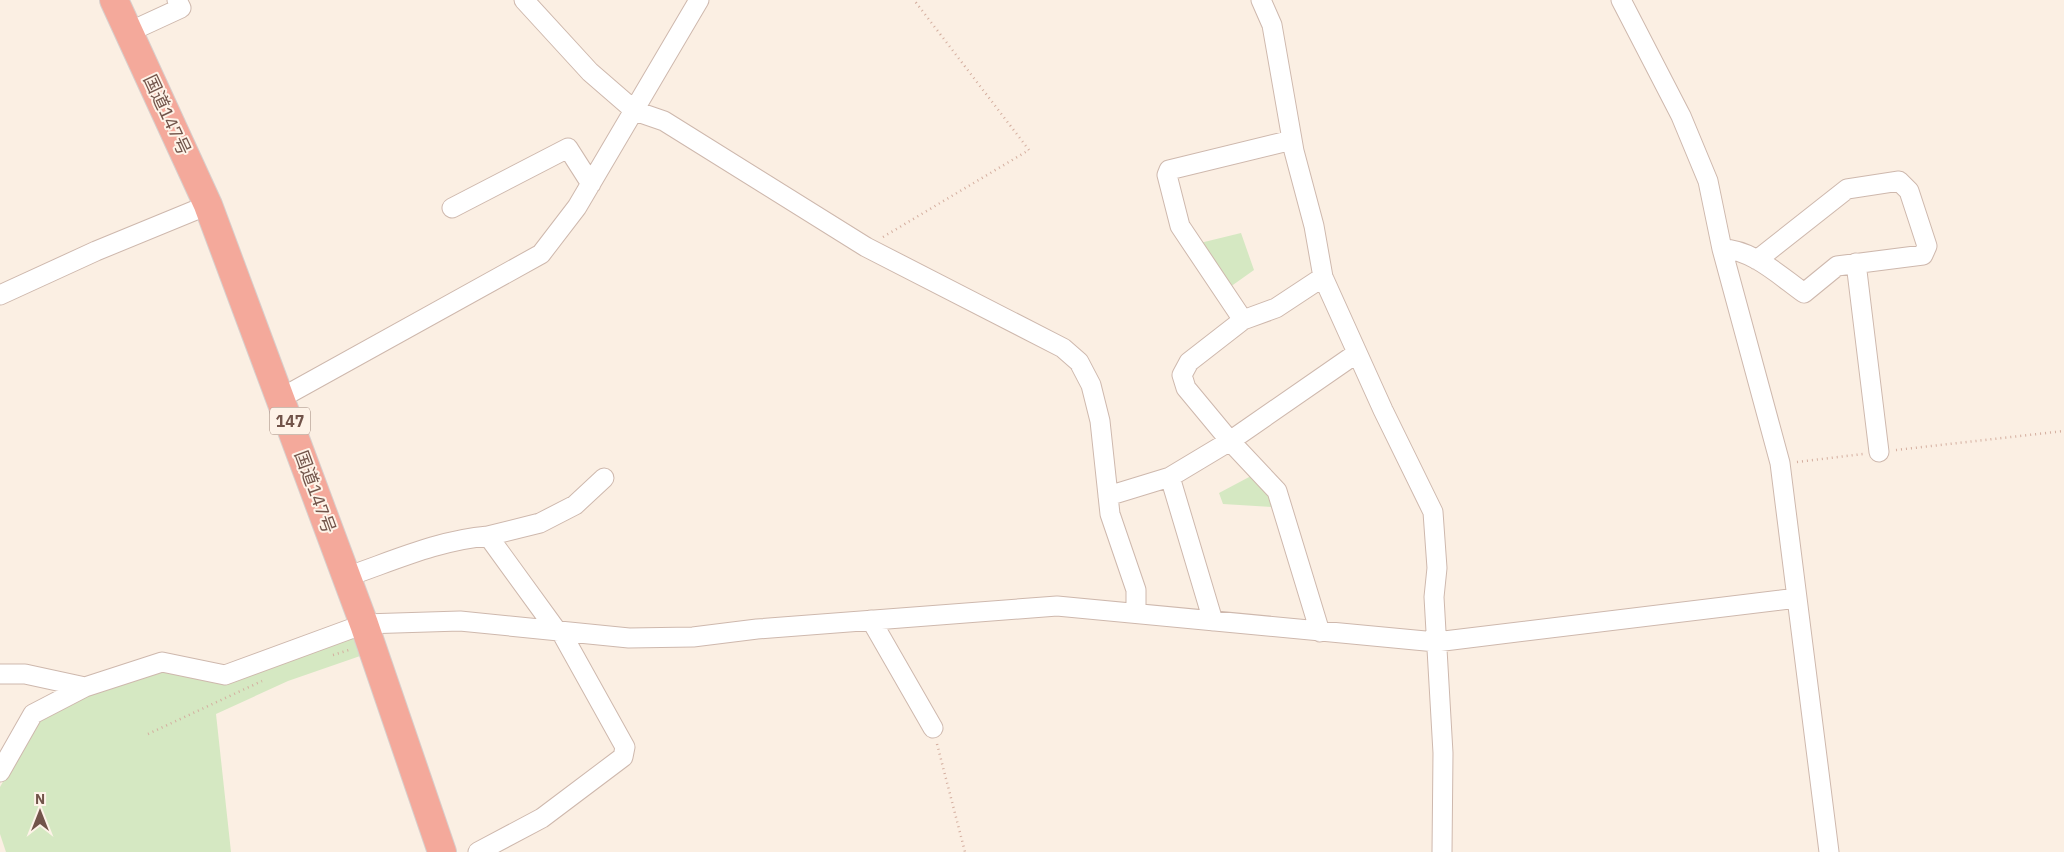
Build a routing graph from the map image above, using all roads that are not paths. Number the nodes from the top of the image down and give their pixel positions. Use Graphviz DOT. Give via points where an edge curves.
graph roads {
  1 [pos="114,0"];
  2 [pos="177,0"];
  3 [pos="524,0"];
  4 [pos="700,0"];
  5 [pos="1261,0"];
  6 [pos="1622,0"];
  7 [pos="129,32"];
  8 [pos="635,111"];
  9 [pos="1292,140"];
  10 [pos="591,184"];
  11 [pos="208,205"];
  12 [pos="452,208"];
  13 [pos="1722,249"];
  14 [pos="1757,260"];
  15 [pos="1856,264"];
  16 [pos="1323,277"];
  17 [pos="0,295"];
  18 [pos="1243,320"];
  19 [pos="1357,353"];
  20 [pos="281,398"];
  21 [pos="1230,441"];
  22 [pos="1879,452"];
  23 [pos="1170,477"];
  24 [pos="604,478"];
  25 [pos="1108,496"];
  26 [pos="488,536"];
  27 [pos="346,577"];
  28 [pos="1797,598"];
  29 [pos="1136,613"];
  30 [pos="871,620"];
  31 [pos="1213,621"];
  32 [pos="559,631"];
  33 [pos="1320,632"];
  34 [pos="358,636"];
  35 [pos="1436,642"];
  36 [pos="0,674"];
  37 [pos="85,687"];
  38 [pos="933,728"];
  39 [pos="0,772"];
  40 [pos="442,852"];
  41 [pos="478,852"];
  42 [pos="1442,852"];
  43 [pos="1828,852"];
  1 -- 7 [label="highway, 国道147号 / 147"];
  2 -- 7 [label="street" via="181,8"];
  3 -- 8 [label="street" via="590,72"];
  4 -- 8 [label="street"];
  5 -- 9 [label="street" via="1272,25"];
  6 -- 13 [label="street" via="1681,116 1708,181"];
  7 -- 11 [label="highway, 国道147号 / 147"];
  8 -- 10 [label="street"];
  8 -- 25 [label="street" via="664,121 866,247 1063,348 1079,362 1091,385 1100,421"];
  9 -- 16 [label="street"];
  9 -- 18 [label="street" via="1169,170 1167,175 1180,226"];
  10 -- 12 [label="street" via="568,148"];
  10 -- 20 [label="street" via="541,254"];
  11 -- 17 [label="street"];
  11 -- 20 [label="highway, 国道147号 / 147"];
  13 -- 14 [label="street" via="1735,249"];
  13 -- 28 [label="street" via="1780,464"];
  14 -- 15 [label="street" via="1804,293 1836,266"];
  14 -- 15 [label="street" via="1847,189 1899,180 1909,191 1927,246 1923,255"];
  15 -- 22 [label="street"];
  16 -- 18 [label="street" via="1276,308"];
  16 -- 19 [label="street"];
  18 -- 21 [label="street" via="1189,362 1182,375 1186,388"];
  19 -- 21 [label="street"];
  19 -- 35 [label="street" via="1433,512 1438,568 1434,598"];
  20 -- 27 [label="highway, 国道147号 / 147"];
  21 -- 23 [label="street"];
  21 -- 33 [label="street" via="1277,491"];
  23 -- 25 [label="street"];
  23 -- 31 [label="street"];
  24 -- 26 [label="street" via="575,505 540,523"];
  25 -- 29 [label="street" via="1110,514 1136,590"];
  26 -- 27 [label="street" via="436,545"];
  26 -- 32 [label="street"];
  27 -- 34 [label="highway, 国道147号 / 147"];
  28 -- 35 [label="street"];
  28 -- 43 [label="street"];
  29 -- 30 [label="street" via="1057,606"];
  29 -- 31 [label="street"];
  30 -- 32 [label="street" via="693,637 630,638"];
  30 -- 38 [label="street"];
  31 -- 33 [label="street"];
  32 -- 34 [label="street" via="460,621"];
  32 -- 41 [label="street" via="625,747 623,757 542,818"];
  33 -- 35 [label="street"];
  34 -- 37 [label="street" via="225,675 162,662"];
  34 -- 40 [label="highway, 国道147号 / 147"];
  35 -- 42 [label="street" via="1443,753"];
  36 -- 37 [label="street" via="25,674"];
  37 -- 39 [label="street" via="33,714"];
}
